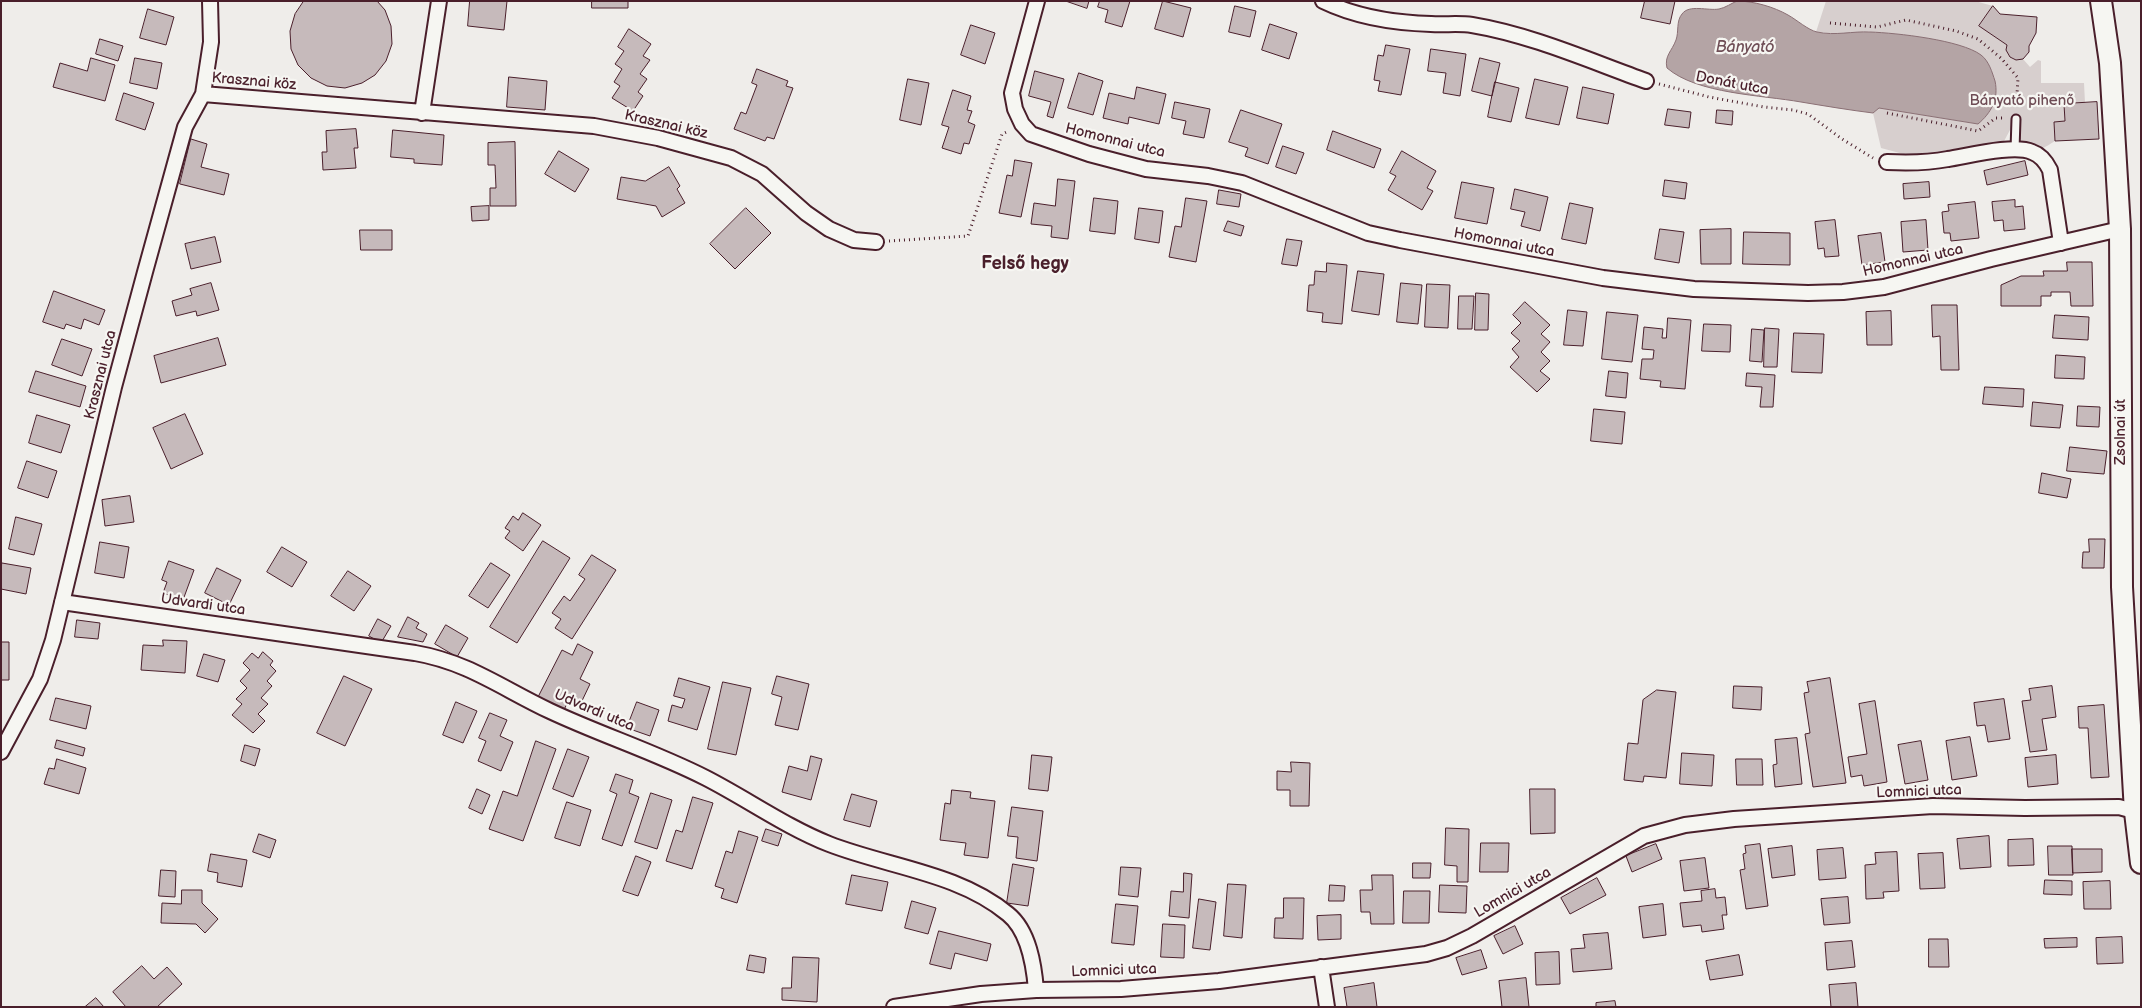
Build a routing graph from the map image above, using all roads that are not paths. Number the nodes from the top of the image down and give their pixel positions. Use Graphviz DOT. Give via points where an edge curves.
graph roads {
  1 [pos="210,1"];
  2 [pos="439,1"];
  3 [pos="1037,1"];
  4 [pos="1323,1"];
  5 [pos="2101,1"];
  6 [pos="1646,81"];
  7 [pos="202,94"];
  8 [pos="422,113"];
  9 [pos="2016,119"];
  10 [pos="2015,150"];
  11 [pos="1887,162"];
  12 [pos="2120,229"];
  13 [pos="876,242"];
  14 [pos="2061,243"];
  15 [pos="62,602"];
  16 [pos="1,752"];
  17 [pos="2138,812"];
  18 [pos="2141,863"];
  19 [pos="1321,967"];
  20 [pos="1036,990"];
  21 [pos="894,1007"];
  22 [pos="1327,1007"];
  1 -- 7 [label="street, Krasznai utca" via="211,42"];
  2 -- 8 [label="street"];
  3 -- 14 [label="street, Homonnai utca" via="1012,93 1015,109 1031,134 1089,154 1146,168 1242,183 1368,233 1603,278 1755,292 1843,292 1884,287"];
  4 -- 6 [label="street" via="1387,21 1471,25 1508,33"];
  5 -- 12 [label="street, Zsolnai út" via="2111,72"];
  7 -- 8 [label="street, Krasznai köz"];
  7 -- 15 [label="street, Krasznai utca" via="185,127 175,163 114,387"];
  8 -- 13 [label="street, Krasznai köz" via="594,126 658,138 731,158 762,174 829,229 854,240"];
  9 -- 10 [label="lane"];
  10 -- 11 [label="street" via="1991,151 1947,160"];
  10 -- 14 [label="street" via="2031,151 2045,160 2050,170"];
  12 -- 14 [label="street, Homonnai utca"];
  12 -- 17 [label="street, Zsolnai út" via="2122,587"];
  15 -- 16 [label="street, Krasznai utca" via="40,679"];
  15 -- 20 [label="street, Udvardi utca" via="415,653 466,667 552,712 672,761 829,844 950,882 984,898 1010,915 1025,938 1032,955"];
  17 -- 18 [label="street, Zsolnai út"];
  17 -- 19 [label="street, Lomnici utca" via="2119,807 1933,806 1734,819 1685,826 1644,836 1447,948 1426,954"];
  19 -- 20 [label="street, Lomnici utca" via="1219,981 1121,989"];
  19 -- 22 [label="street"];
  20 -- 21 [label="street, Lomnici utca" via="981,994"];
}
